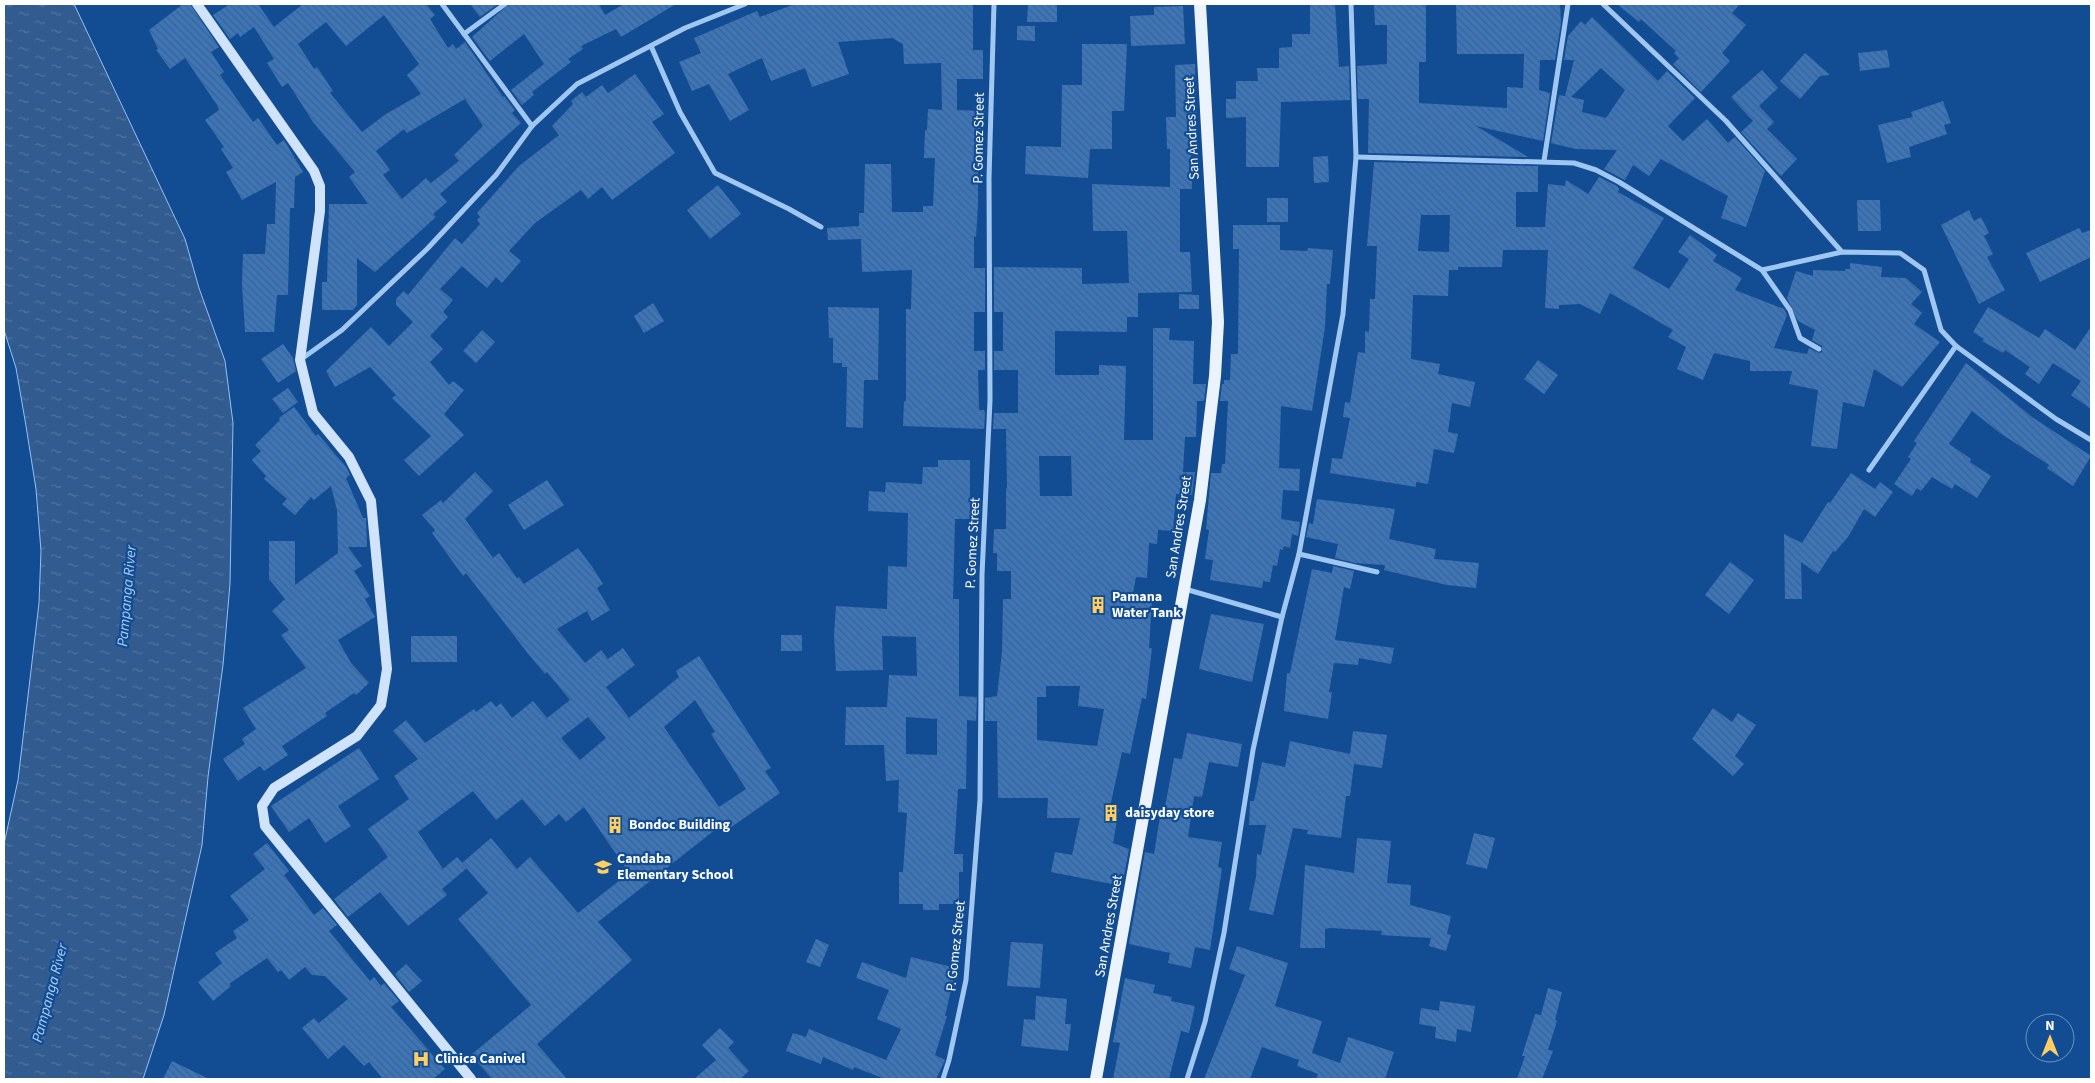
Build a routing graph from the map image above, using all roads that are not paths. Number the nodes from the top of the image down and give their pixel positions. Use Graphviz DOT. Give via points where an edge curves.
graph roads {
  1 [pos="197,4"];
  2 [pos="442,4"];
  3 [pos="506,4"];
  4 [pos="744,4"];
  5 [pos="994,4"];
  6 [pos="1200,4"];
  7 [pos="1351,4"];
  8 [pos="1568,4"];
  9 [pos="1603,4"];
  10 [pos="464,34"];
  11 [pos="651,46"];
  12 [pos="532,126"];
  13 [pos="1356,157"];
  14 [pos="1544,161"];
  15 [pos="821,227"];
  16 [pos="1842,252"];
  17 [pos="1762,270"];
  18 [pos="1956,346"];
  19 [pos="1819,349"];
  20 [pos="300,360"];
  21 [pos="2091,440"];
  22 [pos="1869,470"];
  23 [pos="1299,554"];
  24 [pos="1377,572"];
  25 [pos="1185,589"];
  26 [pos="1282,617"];
  27 [pos="471,1079"];
  28 [pos="943,1079"];
  29 [pos="1096,1079"];
  30 [pos="1187,1079"];
  1 -- 20 [label="street" via="314,170 320,186 320,211"];
  2 -- 10 [label="street"];
  3 -- 10 [label="street"];
  4 -- 11 [label="street"];
  5 -- 28 [label="street, P. Gomez Street" via="989,178 990,400 982,575 980,800 966,980"];
  6 -- 25 [label="main road, San Andres Street" via="1218,322 1200,500"];
  7 -- 13 [label="street"];
  8 -- 14 [label="street"];
  9 -- 16 [label="street" via="1726,121"];
  10 -- 12 [label="street"];
  11 -- 12 [label="street" via="577,84"];
  11 -- 15 [label="street" via="680,112 715,173"];
  12 -- 20 [label="street" via="496,175 427,249 342,330"];
  13 -- 14 [label="street"];
  13 -- 23 [label="street" via="1343,314"];
  14 -- 17 [label="street" via="1574,163 1596,170"];
  16 -- 17 [label="street"];
  16 -- 18 [label="street" via="1900,253 1924,270 1941,330"];
  17 -- 19 [label="street" via="1790,310 1800,338"];
  18 -- 21 [label="street" via="2056,419"];
  18 -- 22 [label="street"];
  20 -- 27 [label="street" via="313,413 349,457 371,501 387,669 381,705 357,736 274,788 262,806 265,826"];
  23 -- 24 [label="street"];
  23 -- 26 [label="street"];
  25 -- 26 [label="street"];
  25 -- 29 [label="main road, San Andres Street"];
  26 -- 30 [label="street" via="1253,750 1224,933"];
}
